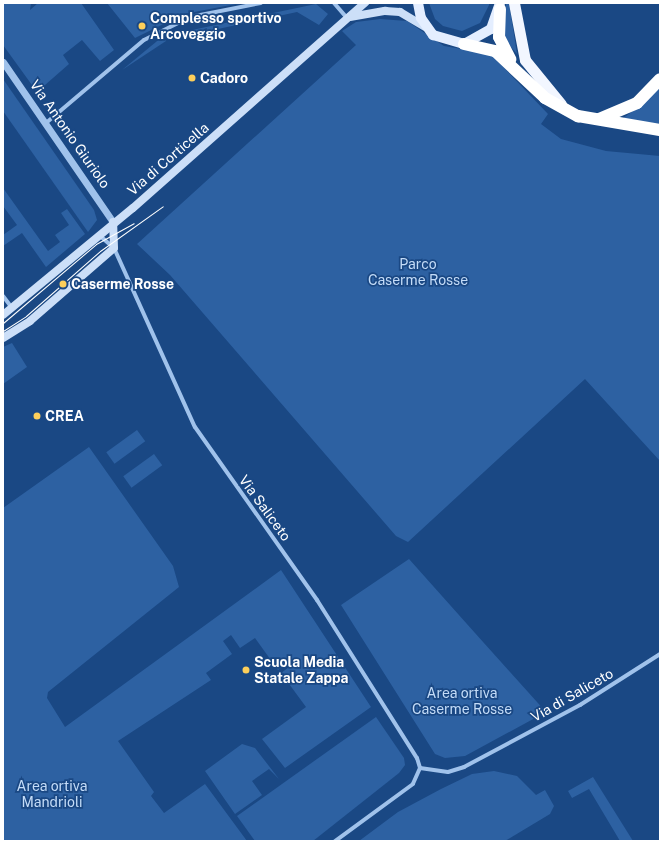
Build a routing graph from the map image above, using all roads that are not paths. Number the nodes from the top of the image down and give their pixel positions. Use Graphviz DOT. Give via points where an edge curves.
graph roads {
  1 [pos="261,3"];
  2 [pos="334,3"];
  3 [pos="365,3"];
  4 [pos="418,3"];
  5 [pos="514,3"];
  6 [pos="500,6"];
  7 [pos="347,18"];
  8 [pos="426,27"];
  9 [pos="464,44"];
  10 [pos="3,62"];
  11 [pos="515,67"];
  12 [pos="660,79"];
  13 [pos="578,116"];
  14 [pos="597,120"];
  15 [pos="46,123"];
  16 [pos="660,130"];
  17 [pos="113,222"];
  18 [pos="98,235"];
  19 [pos="114,248"];
  20 [pos="3,296"];
  21 [pos="12,308"];
  22 [pos="3,315"];
  23 [pos="3,338"];
  24 [pos="660,654"];
  25 [pos="420,768"];
  26 [pos="335,841"];
  1 -- 15 [label="street" via="190,17 144,40"];
  2 -- 7 [label="street"];
  3 -- 7 [label="main road, Via di Corticella"];
  4 -- 8 [label="main road"];
  5 -- 13 [label="highway" via="525,60 556,101"];
  6 -- 9 [label="main road" via="484,36"];
  6 -- 11 [label="highway" via="499,37"];
  7 -- 8 [label="main road, Via di Corticella" via="372,12 400,12"];
  7 -- 17 [label="main road, Via di Corticella"];
  8 -- 9 [label="main road" via="442,40"];
  9 -- 11 [label="highway" via="490,48"];
  10 -- 15 [label="street, Via Antonio Giuriolo"];
  11 -- 13 [label="highway" via="545,98"];
  12 -- 14 [label="highway" via="637,103"];
  13 -- 14 [label="highway"];
  14 -- 16 [label="highway"];
  15 -- 17 [label="street, Via Antonio Giuriolo"];
  17 -- 18 [label="main road, Via di Corticella"];
  17 -- 19 [label="main road"];
  18 -- 19 [label="street"];
  18 -- 21 [label="main road, Via di Corticella"];
  19 -- 23 [label="main road" via="30,321"];
  19 -- 25 [label="street, Via Saliceto" via="195,427 317,600 414,753"];
  20 -- 21 [label="street"];
  21 -- 22 [label="main road, Via di Corticella"];
  24 -- 25 [label="street, Via di Saliceto" via="580,705 464,767 448,772"];
  25 -- 26 [label="street" via="408,789"];
}
